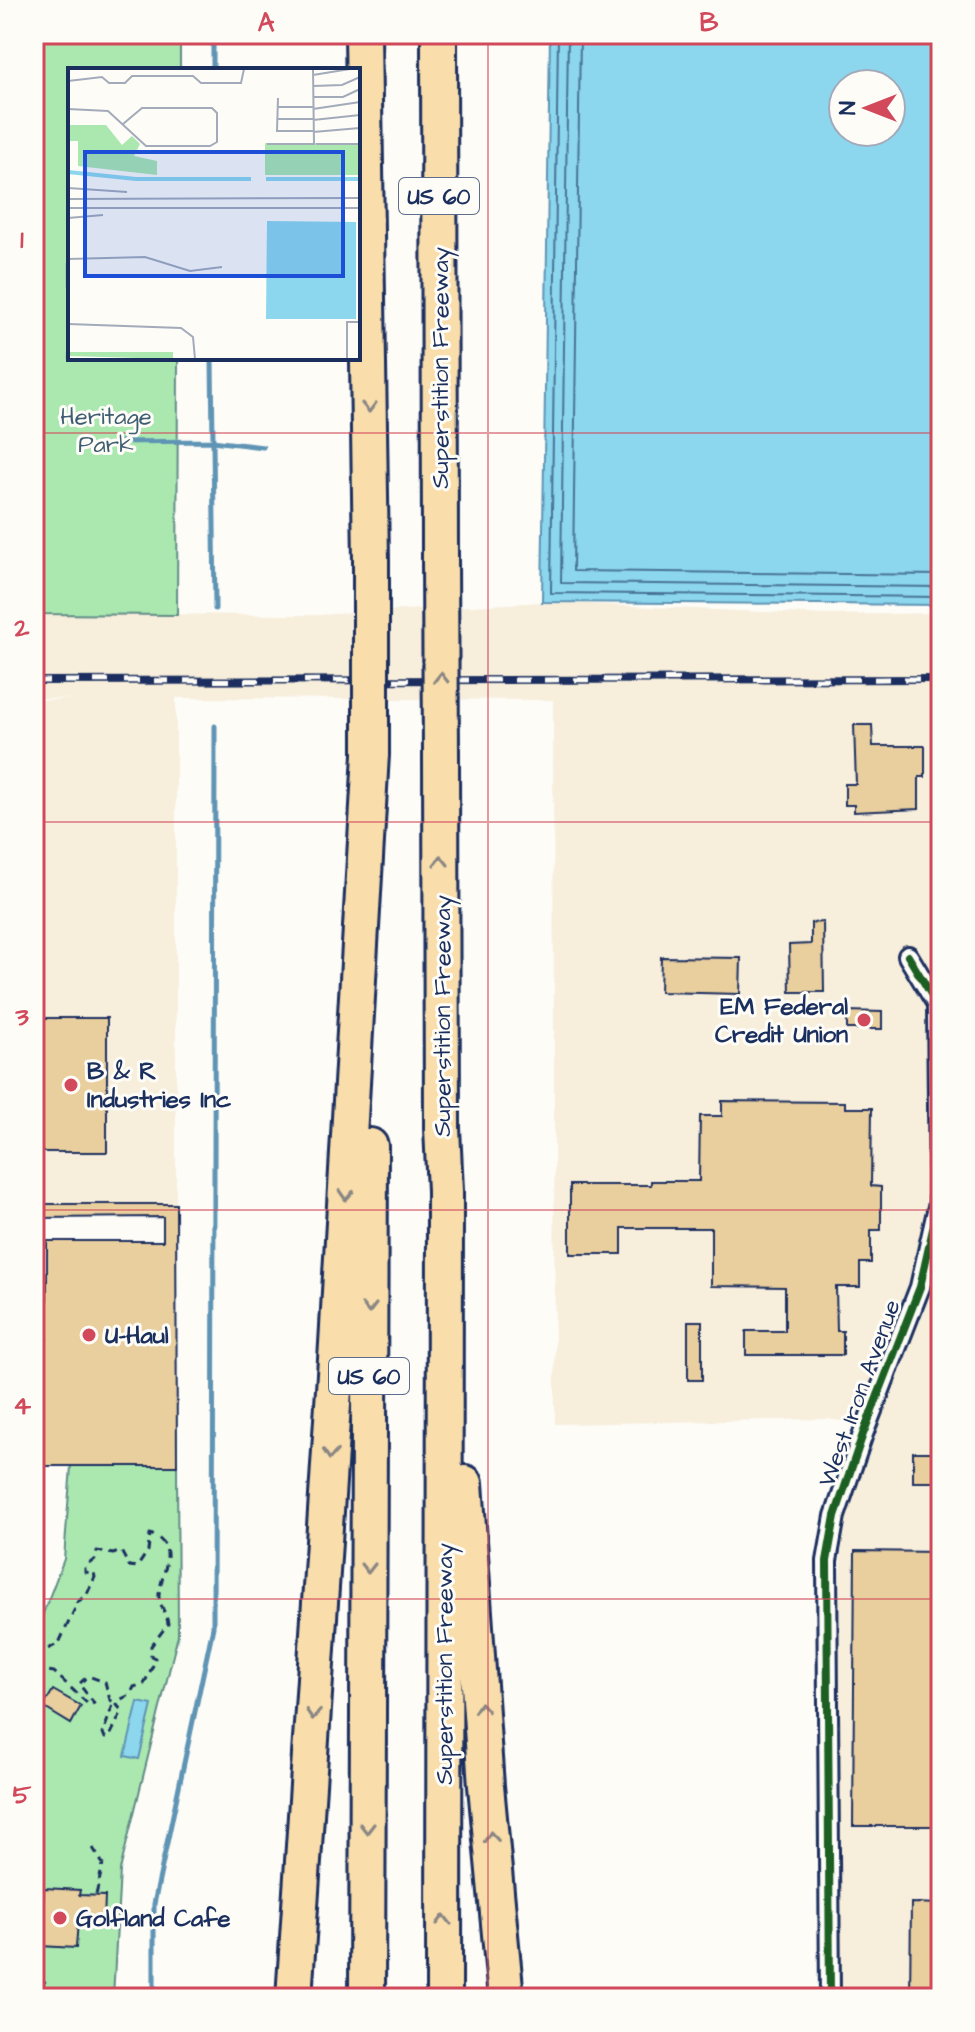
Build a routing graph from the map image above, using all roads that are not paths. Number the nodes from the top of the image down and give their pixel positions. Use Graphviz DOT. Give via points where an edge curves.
graph roads {
  1 [pos="439,34"];
  2 [pos="456,34"];
  3 [pos="362,39"];
  4 [pos="440,358"];
  5 [pos="371,754"];
  6 [pos="908,956"];
  7 [pos="445,1191"];
  8 [pos="294,1998"];
  9 [pos="367,1998"];
  10 [pos="444,1998"];
  11 [pos="506,1998"];
  12 [pos="830,1998"];
  1 -- 4 [label="highway, Superstition Freeway / US 60"];
  2 -- 4 [label="highway"];
  3 -- 5 [label="highway, US 60, one-way, bridge"];
  7 -- 4 [label="highway, Superstition Freeway / US 60, one-way, bridge"];
  5 -- 8 [label="highway, one-way"];
  5 -- 9 [label="highway, US 60, one-way"];
  6 -- 12 [label="street, West Iron Avenue" via="937,1004 939,1202 920,1287 835,1516 827,1561"];
  10 -- 7 [label="highway, Superstition Freeway / US 60, one-way"];
  11 -- 7 [label="highway, one-way"];
}
